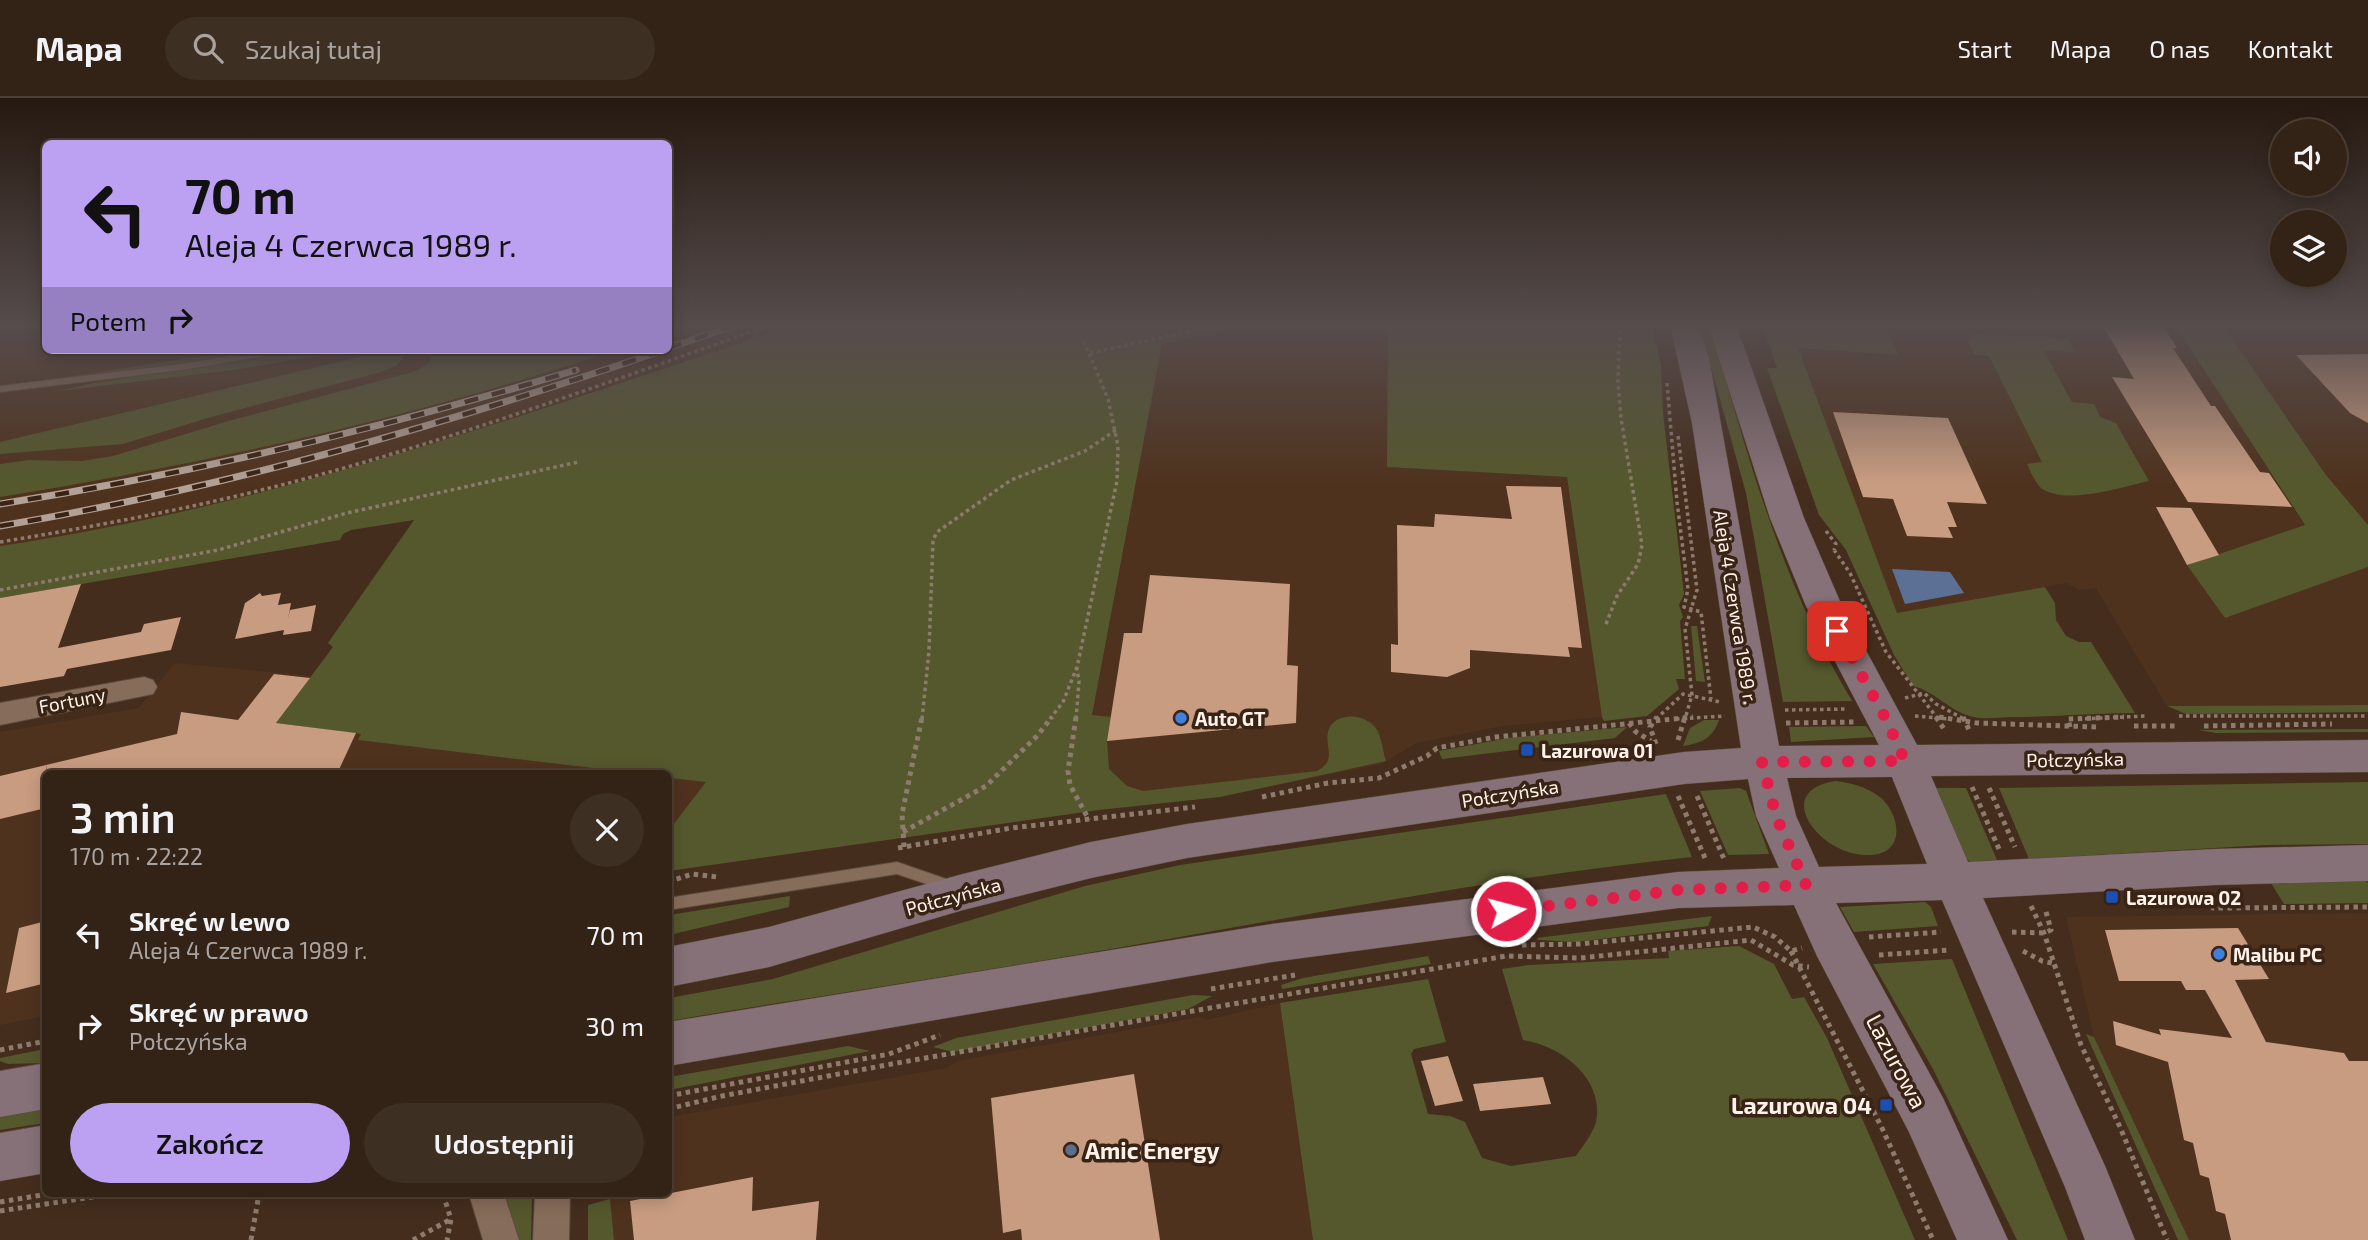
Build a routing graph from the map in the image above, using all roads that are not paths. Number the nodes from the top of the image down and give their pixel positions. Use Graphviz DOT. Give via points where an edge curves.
graph roads {
  1 [pos="96,377"];
  2 [pos="1698,377"];
  3 [pos="1740,377"];
  4 [pos="0,389"];
  5 [pos="144,687"];
  6 [pos="0,714"];
  7 [pos="2368,757"];
  8 [pos="1905,761"];
  9 [pos="1762,762"];
  10 [pos="2368,863"];
  11 [pos="1955,881"];
  12 [pos="1806,885"];
  13 [pos="963,892"];
  14 [pos="672,903"];
  15 [pos="672,966"];
  16 [pos="672,1043"];
  17 [pos="42,1150"];
  18 [pos="0,1157"];
  19 [pos="488,1197"];
  20 [pos="553,1197"];
  21 [pos="501,1240"];
  22 [pos="551,1240"];
  23 [pos="1983,1240"];
  24 [pos="2110,1240"];
  1 -- 4 [label="lane"];
  2 -- 9 [label="main road, Aleja 4 Czerwca 1989 r."];
  3 -- 8 [label="main road" via="1787,518 1824,606"];
  5 -- 6 [label="street, Fortuny"];
  7 -- 8 [label="main road, Połczyńska"];
  8 -- 9 [label="main road, Połczyńska"];
  8 -- 11 [label="main road"];
  9 -- 12 [label="main road, Aleja 4 Czerwca 1989 r." via="1776,816"];
  9 -- 13 [label="main road, Połczyńska" via="1654,772 1187,841"];
  10 -- 11 [label="main road"];
  11 -- 12 [label="main road"];
  11 -- 24 [label="main road"];
  12 -- 16 [label="main road" via="1678,890 1426,921"];
  12 -- 23 [label="main road, Lazurowa" via="1926,1115"];
  13 -- 14 [label="lane" via="897,868"];
  13 -- 15 [label="main road, Połczyńska" via="769,947"];
  17 -- 18 [label="main road"];
  19 -- 21 [label="street"];
  20 -- 22 [label="street"];
}
